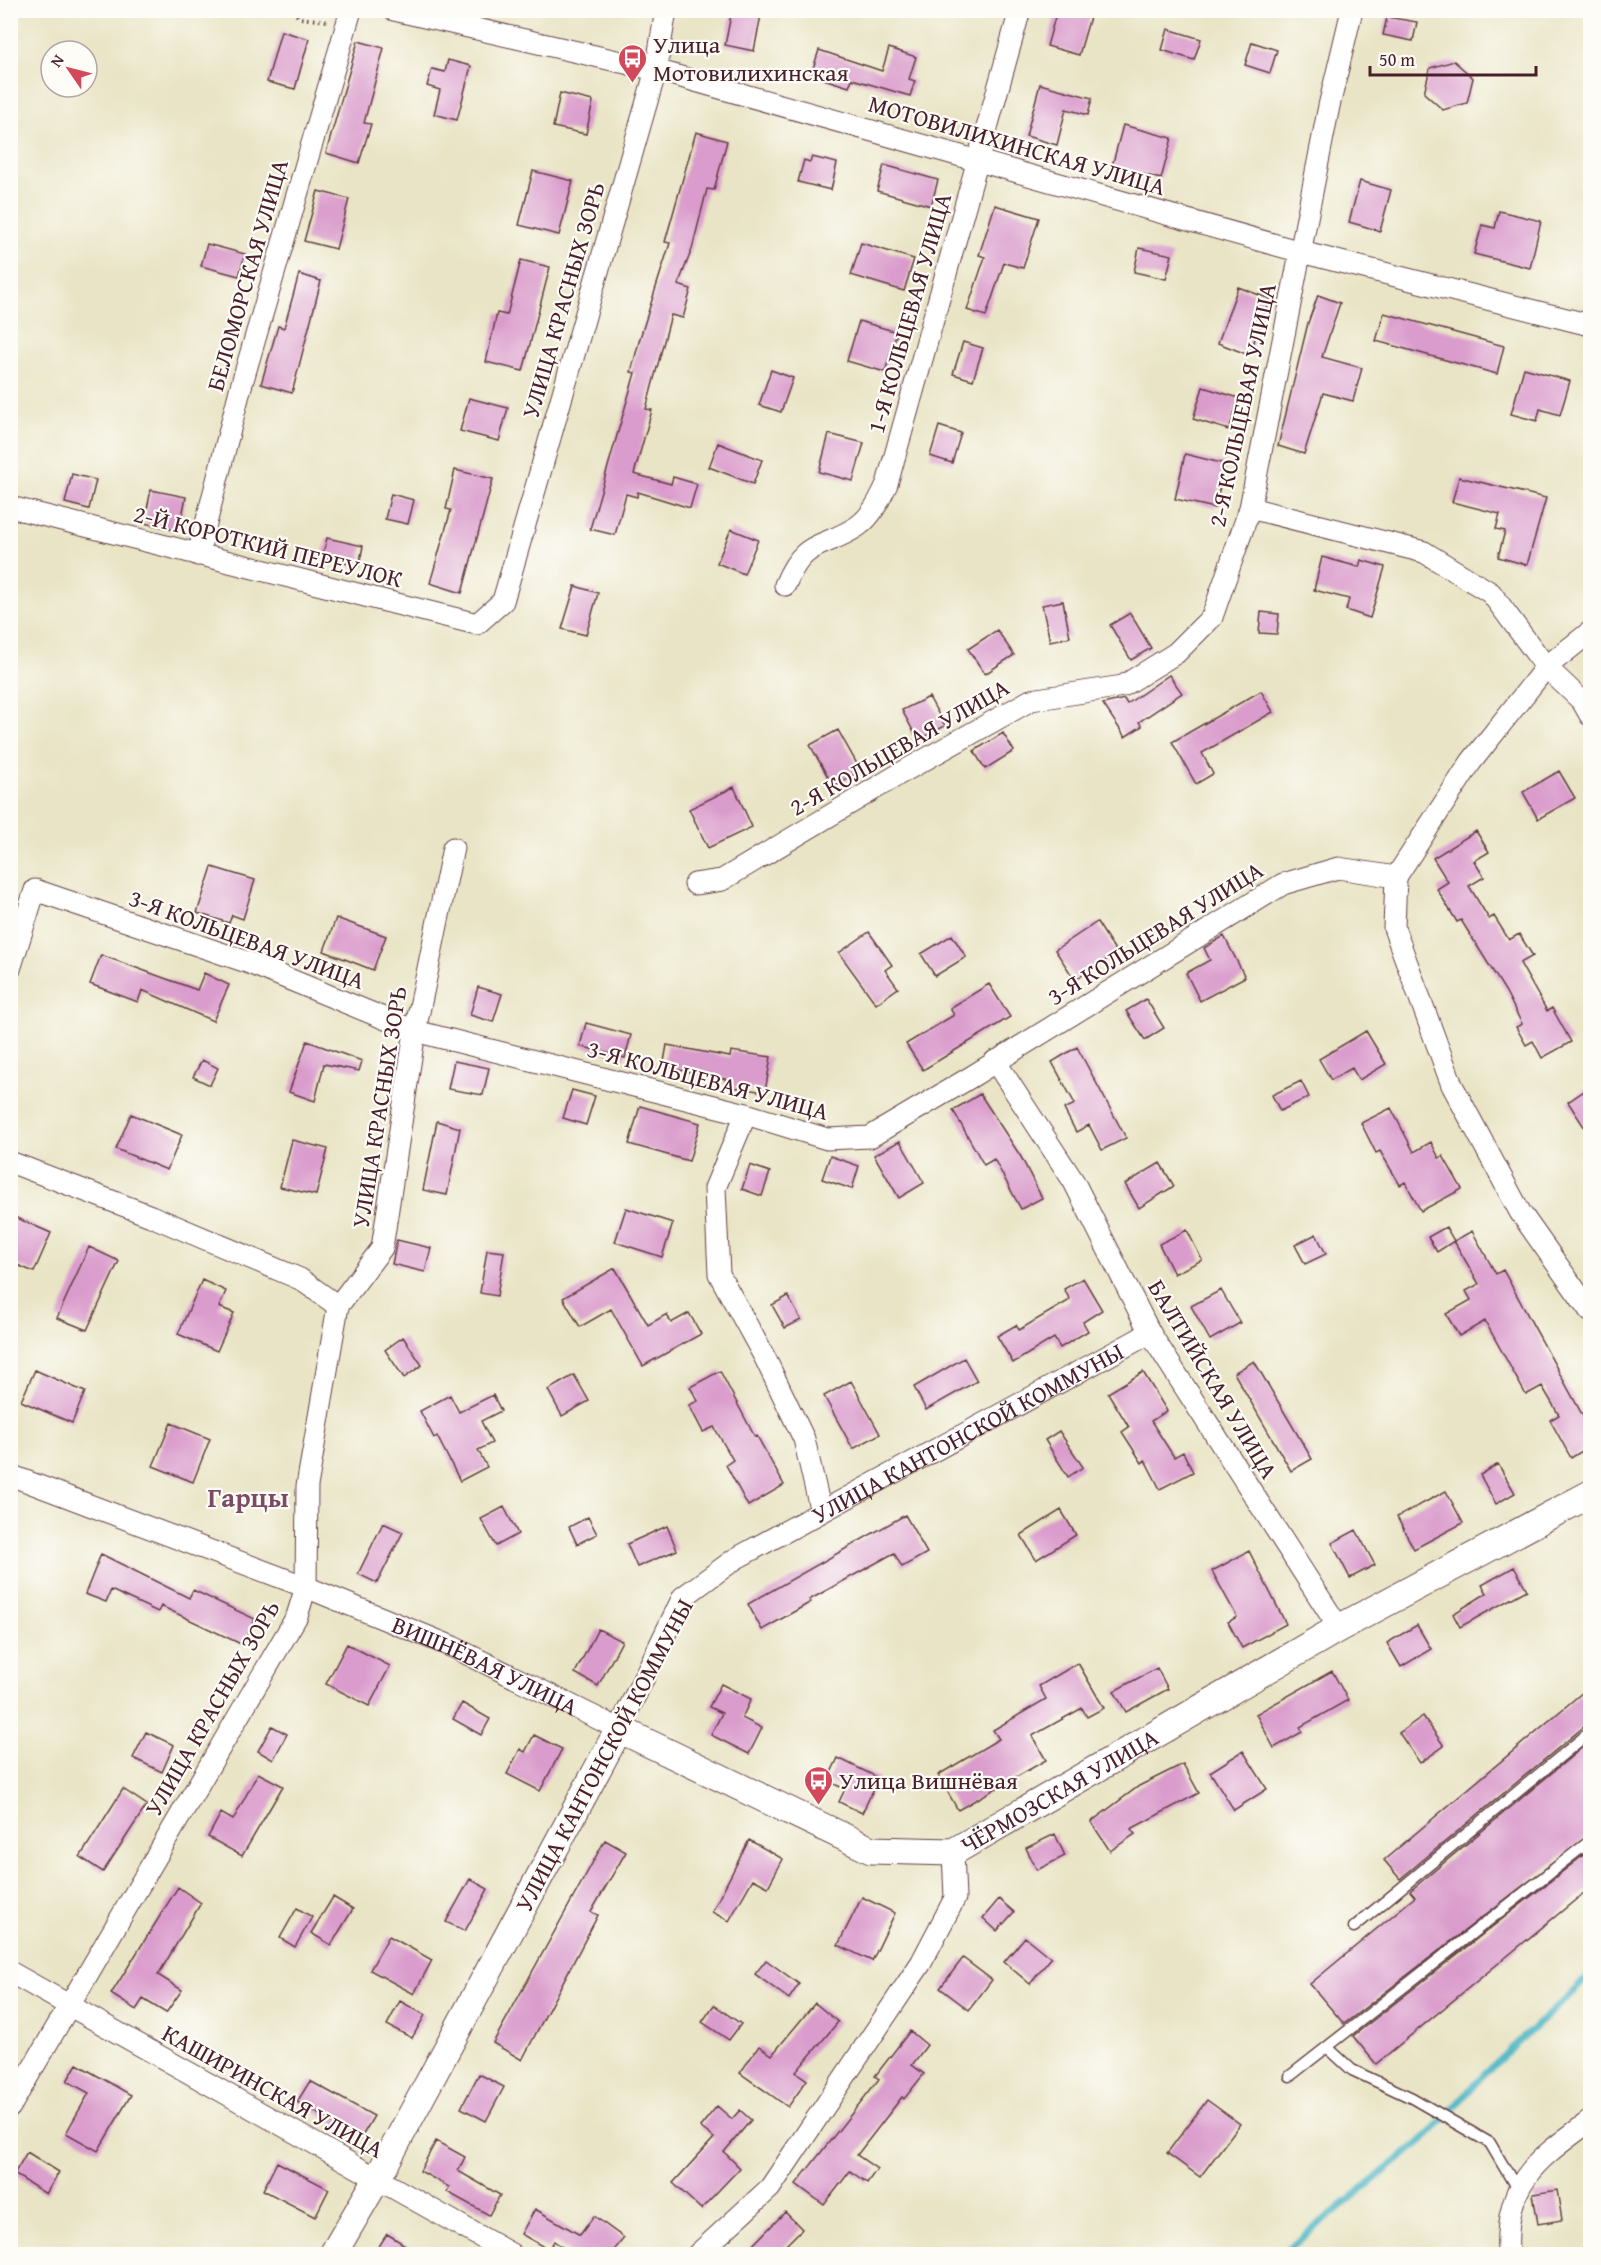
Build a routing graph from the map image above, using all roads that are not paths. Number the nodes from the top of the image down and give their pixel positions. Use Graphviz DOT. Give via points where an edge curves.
graph roads {
  1 [pos="351,10"];
  2 [pos="394,10"];
  3 [pos="666,10"];
  4 [pos="1020,10"];
  5 [pos="1352,10"];
  6 [pos="656,70"];
  7 [pos="978,160"];
  8 [pos="1301,252"];
  9 [pos="1590,325"];
  10 [pos="14,508"];
  11 [pos="1250,508"];
  12 [pos="198,555"];
  13 [pos="785,585"];
  14 [pos="503,601"];
  15 [pos="1590,632"];
  16 [pos="1546,667"];
  17 [pos="1590,715"];
  18 [pos="453,848"];
  19 [pos="1396,877"];
  20 [pos="695,884"];
  21 [pos="10,969"];
  22 [pos="415,1031"];
  23 [pos="994,1061"];
  24 [pos="746,1114"];
  25 [pos="10,1162"];
  26 [pos="338,1306"];
  27 [pos="1590,1311"];
  28 [pos="1150,1333"];
  29 [pos="10,1475"];
  30 [pos="1590,1494"];
  31 [pos="821,1512"];
  32 [pos="306,1587"];
  33 [pos="1339,1628"];
  34 [pos="619,1729"];
  35 [pos="1590,1732"];
  36 [pos="1590,1841"];
  37 [pos="953,1852"];
  38 [pos="1354,1928"];
  39 [pos="10,1972"];
  40 [pos="69,2006"];
  41 [pos="1328,2047"];
  42 [pos="1290,2076"];
  43 [pos="10,2108"];
  44 [pos="1590,2121"];
  45 [pos="377,2179"];
  46 [pos="1517,2189"];
  47 [pos="333,2254"];
  48 [pos="511,2254"];
  49 [pos="698,2254"];
  50 [pos="1508,2254"];
  1 -- 12 [label="street, БЕЛОМОРСКАЯ УЛИЦА" via="240,390"];
  2 -- 6 [label="street, МОТОВИЛИХИНСКАЯ УЛИЦА"];
  3 -- 6 [label="street, УЛИЦА КРАСНЫХ ЗОРЬ"];
  4 -- 7 [label="street, 1-Я КОЛЬЦЕВАЯ УЛИЦА"];
  5 -- 8 [label="street, 2-Я КОЛЬЦЕВАЯ УЛИЦА"];
  6 -- 7 [label="street, МОТОВИЛИХИНСКАЯ УЛИЦА"];
  6 -- 14 [label="street, УЛИЦА КРАСНЫХ ЗОРЬ"];
  7 -- 8 [label="street, МОТОВИЛИХИНСКАЯ УЛИЦА"];
  7 -- 13 [label="street, 1-Я КОЛЬЦЕВАЯ УЛИЦА" via="887,484 877,505 859,525 795,561"];
  8 -- 9 [label="street, МОТОВИЛИХИНСКАЯ УЛИЦА"];
  8 -- 11 [label="street, 2-Я КОЛЬЦЕВАЯ УЛИЦА"];
  10 -- 12 [label="street, 2-Й КОРОТКИЙ ПЕРЕУЛОК"];
  11 -- 16 [label="street" via="1424,552 1491,593"];
  11 -- 20 [label="street, 2-Я КОЛЬЦЕВАЯ УЛИЦА" via="1212,617 1176,653 1123,686 1031,700 722,880"];
  12 -- 14 [label="street, 2-Й КОРОТКИЙ ПЕРЕУЛОК" via="477,624"];
  15 -- 16 [label="street"];
  16 -- 17 [label="street" via="1582,701"];
  16 -- 19 [label="street" via="1472,762"];
  18 -- 22 [label="street, УЛИЦА КРАСНЫХ ЗОРЬ"];
  19 -- 23 [label="street, 3-Я КОЛЬЦЕВАЯ УЛИЦА" via="1338,868 1283,884"];
  19 -- 27 [label="street" via="1394,928 1452,1086 1520,1212"];
  21 -- 22 [label="street, 3-Я КОЛЬЦЕВАЯ УЛИЦА" via="36,890 247,962"];
  22 -- 24 [label="street, 3-Я КОЛЬЦЕВАЯ УЛИЦА"];
  22 -- 26 [label="street, УЛИЦА КРАСНЫХ ЗОРЬ" via="382,1248"];
  23 -- 24 [label="street, 3-Я КОЛЬЦЕВАЯ УЛИЦА" via="870,1137 827,1139"];
  23 -- 28 [label="street, БАЛТИЙСКАЯ УЛИЦА" via="1074,1182"];
  24 -- 31 [label="street" via="715,1188 719,1274 804,1439"];
  25 -- 26 [label="street" via="151,1216 300,1280"];
  26 -- 32 [label="street, УЛИЦА КРАСНЫХ ЗОРЬ" via="307,1486"];
  28 -- 31 [label="street, УЛИЦА КАНТОНСКОЙ КОММУНЫ"];
  28 -- 33 [label="street, БАЛТИЙСКАЯ УЛИЦА"];
  29 -- 32 [label="street, ВИШНЁВАЯ УЛИЦА"];
  30 -- 33 [label="street, ЧЁРМОЗСКАЯ УЛИЦА"];
  31 -- 34 [label="street, УЛИЦА КАНТОНСКОЙ КОММУНЫ" via="735,1559 683,1597"];
  32 -- 34 [label="street, ВИШНЁВАЯ УЛИЦА" via="453,1647"];
  32 -- 40 [label="street, УЛИЦА КРАСНЫХ ЗОРЬ" via="297,1616"];
  33 -- 37 [label="street, ЧЁРМОЗСКАЯ УЛИЦА"];
  34 -- 37 [label="street, ВИШНЁВАЯ УЛИЦА" via="871,1850"];
  34 -- 45 [label="street, УЛИЦА КАНТОНСКОЙ КОММУНЫ"];
  35 -- 38 [label="lane"];
  36 -- 41 [label="lane"];
  37 -- 49 [label="street, ЧЁРМОЗСКАЯ УЛИЦА" via="955,1898 921,1963 770,2188"];
  39 -- 40 [label="street, КАШИРИНСКАЯ УЛИЦА"];
  40 -- 43 [label="street, УЛИЦА КРАСНЫХ ЗОРЬ"];
  40 -- 45 [label="street, КАШИРИНСКАЯ УЛИЦА"];
  41 -- 42 [label="lane"];
  41 -- 46 [label="lane" via="1352,2070 1412,2098 1490,2143"];
  44 -- 46 [label="street" via="1540,2158"];
  45 -- 47 [label="street, УЛИЦА КАНТОНСКОЙ КОММУНЫ"];
  45 -- 48 [label="street, КАШИРИНСКАЯ УЛИЦА"];
  46 -- 50 [label="street" via="1507,2238"];
}
